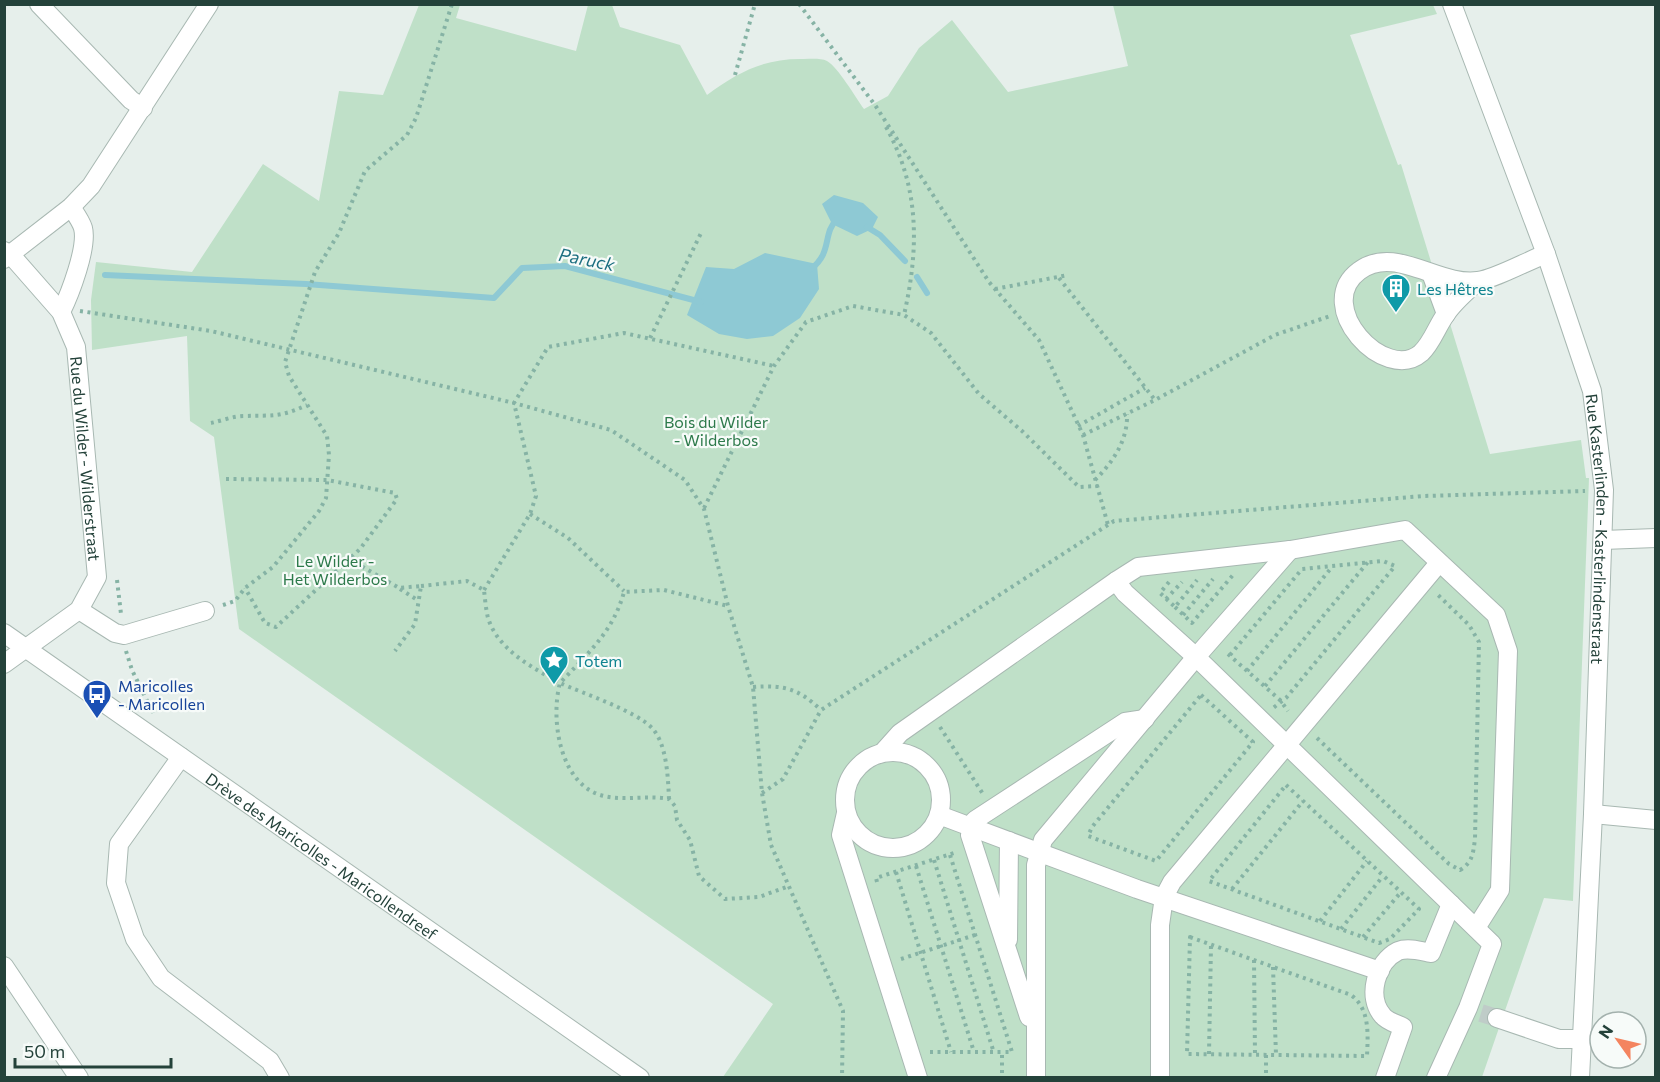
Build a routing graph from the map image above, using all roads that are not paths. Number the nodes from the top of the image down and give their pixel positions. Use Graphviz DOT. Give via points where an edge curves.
graph roads {
  1 [pos="39,4"];
  2 [pos="209,4"];
  3 [pos="1452,4"];
  4 [pos="143,108"];
  5 [pos="71,207"];
  6 [pos="1546,254"];
  7 [pos="6,255"];
  8 [pos="1432,276"];
  9 [pos="1477,282"];
  10 [pos="61,312"];
  11 [pos="1446,314"];
  12 [pos="1656,538"];
  13 [pos="1603,540"];
  14 [pos="1290,550"];
  15 [pos="1440,563"];
  16 [pos="1116,580"];
  17 [pos="79,610"];
  18 [pos="205,611"];
  19 [pos="4,633"];
  20 [pos="27,649"];
  21 [pos="1196,657"];
  22 [pos="4,664"];
  23 [pos="1144,719"];
  24 [pos="1286,744"];
  25 [pos="884,752"];
  26 [pos="181,757"];
  27 [pos="846,813"];
  28 [pos="1593,814"];
  29 [pos="939,815"];
  30 [pos="1656,820"];
  31 [pos="972,827"];
  32 [pos="1009,848"];
  33 [pos="1039,852"];
  34 [pos="977,854"];
  35 [pos="1164,897"];
  36 [pos="1451,904"];
  37 [pos="1476,928"];
  38 [pos="1007,948"];
  39 [pos="4,966"];
  40 [pos="1380,971"];
  41 [pos="1482,1013"];
  42 [pos="1034,1021"];
  43 [pos="1583,1039"];
  44 [pos="79,1077"];
  45 [pos="280,1077"];
  46 [pos="640,1077"];
  47 [pos="918,1077"];
  48 [pos="1036,1077"];
  49 [pos="1160,1077"];
  50 [pos="1385,1077"];
  51 [pos="1436,1077"];
  52 [pos="1580,1077"];
  1 -- 4 [label="street"];
  2 -- 4 [label="street, Rue du Wilder - Wilderstraat"];
  3 -- 6 [label="street, Rue Kasterlinden - Kasterlindenstraat"];
  4 -- 5 [label="street, Rue du Wilder - Wilderstraat" via="92,186"];
  5 -- 7 [label="street, Rue du Wilder - Wilderstraat"];
  5 -- 10 [label="street" via="84,229 81,254"];
  6 -- 9 [label="street"];
  6 -- 13 [label="street, Rue Kasterlinden - Kasterlindenstraat" via="1592,391 1604,490"];
  7 -- 10 [label="street, Rue du Wilder - Wilderstraat"];
  8 -- 9 [label="street"];
  8 -- 11 [label="street"];
  8 -- 11 [label="street" via="1391,260 1360,270 1347,285 1344,311 1358,337 1376,353 1404,359 1420,354"];
  9 -- 11 [label="street"];
  10 -- 17 [label="street, Rue du Wilder - Wilderstraat" via="76,347 96,553 97,578"];
  12 -- 13 [label="street"];
  13 -- 28 [label="street, Rue Kasterlinden - Kasterlindenstraat"];
  14 -- 15 [label="street" via="1405,530"];
  14 -- 16 [label="street" via="1138,567"];
  14 -- 21 [label="street"];
  15 -- 24 [label="street"];
  15 -- 37 [label="street" via="1496,615 1508,651 1500,890"];
  16 -- 21 [label="street" via="1125,593"];
  16 -- 25 [label="street" via="900,733"];
  17 -- 18 [label="street" via="124,635"];
  17 -- 20 [label="street, Rue du Wilder - Wilderstraat"];
  19 -- 20 [label="street, Drève des Maricolles - Maricollendreef"];
  20 -- 22 [label="street, Rue du Wilder - Wilderstraat"];
  20 -- 26 [label="street, Drève des Maricolles - Maricollendreef"];
  21 -- 23 [label="street"];
  21 -- 24 [label="street"];
  23 -- 31 [label="street" via="1125,722 975,819"];
  23 -- 33 [label="street" via="1043,840"];
  24 -- 35 [label="street" via="1172,882"];
  24 -- 36 [label="street"];
  25 -- 27 [label="street" via="858,765 848,779"];
  25 -- 29 [label="street" via="908,754 926,764 940,788"];
  26 -- 45 [label="street" via="119,844 116,884 135,939 161,978 270,1061"];
  26 -- 46 [label="street, Drève des Maricolles - Maricollendreef"];
  27 -- 29 [label="street" via="866,841 893,849 920,840"];
  27 -- 47 [label="street" via="841,835"];
  28 -- 30 [label="street"];
  28 -- 43 [label="street, Rue Kasterlinden - Kasterlindenstraat"];
  29 -- 31 [label="street"];
  31 -- 32 [label="street"];
  31 -- 34 [label="street" via="970,835"];
  32 -- 33 [label="street"];
  32 -- 34 [label="street"];
  32 -- 38 [label="street"];
  33 -- 35 [label="street"];
  33 -- 42 [label="street"];
  34 -- 38 [label="street"];
  35 -- 40 [label="street"];
  35 -- 49 [label="street" via="1160,925"];
  36 -- 37 [label="street"];
  36 -- 40 [label="street" via="1431,953 1400,950 1389,957"];
  37 -- 41 [label="street" via="1492,944"];
  38 -- 42 [label="street" via="1029,1018"];
  39 -- 44 [label="street"];
  40 -- 50 [label="street" via="1374,984 1376,1002 1383,1017 1403,1027"];
  41 -- 43 [label="street" via="1559,1039"];
  41 -- 51 [label="street"];
  42 -- 48 [label="street"];
  43 -- 52 [label="street, Rue Kasterlinden - Kasterlindenstraat"];
}
